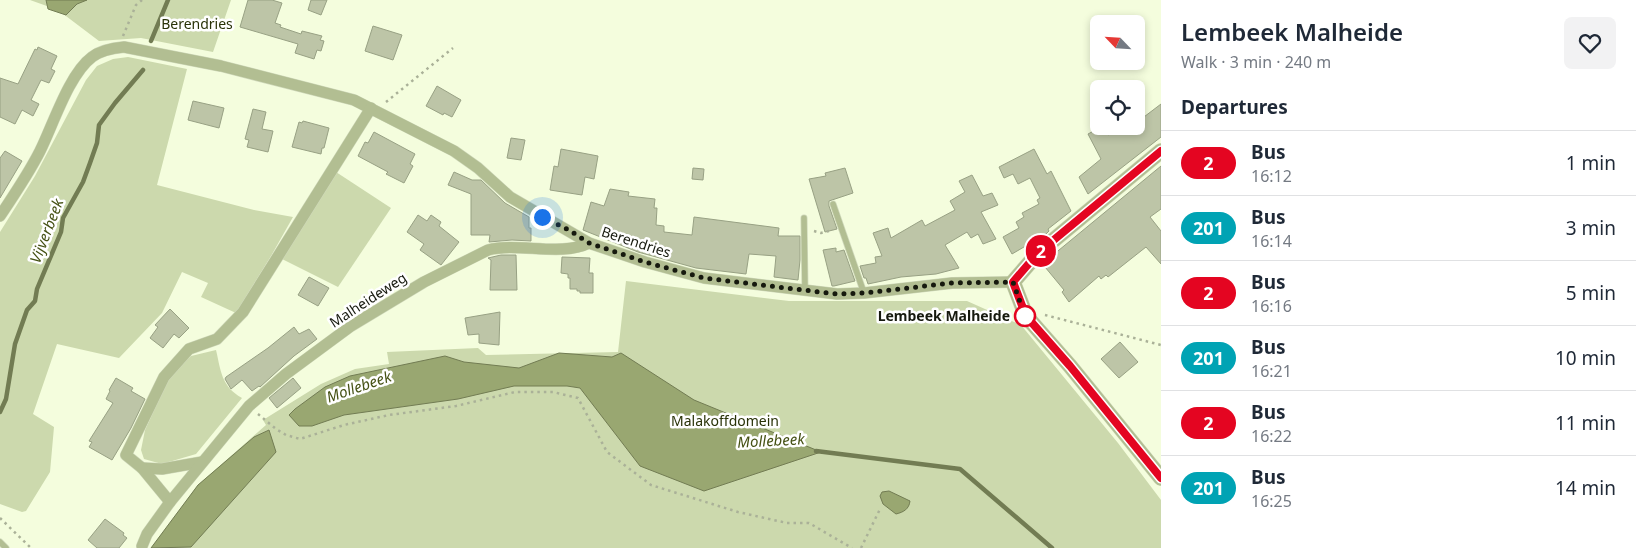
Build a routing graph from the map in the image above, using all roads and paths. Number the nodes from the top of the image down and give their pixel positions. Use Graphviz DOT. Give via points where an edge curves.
graph roads {
  1 [pos="142,0"];
  2 [pos="124,47"];
  3 [pos="453,48"];
  4 [pos="375,109"];
  5 [pos="1161,151"];
  6 [pos="833,204"];
  7 [pos="0,216"];
  8 [pos="804,218"];
  9 [pos="842,228"];
  10 [pos="804,229"];
  11 [pos="589,243"];
  12 [pos="1013,282"];
  13 [pos="805,290"];
  14 [pos="864,293"];
  15 [pos="1026,316"];
  16 [pos="1161,346"];
  17 [pos="249,406"];
  18 [pos="202,462"];
  19 [pos="142,468"];
  20 [pos="1161,478"];
  21 [pos="170,502"];
  22 [pos="880,509"];
  23 [pos="0,518"];
  24 [pos="0,542"];
  25 [pos="142,546"];
  26 [pos="6,548"];
  27 [pos="32,548"];
  28 [pos="852,548"];
  29 [pos="860,548"];
  1 -- 2 [label="path" via="136,5 124,31"];
  2 -- 4 [label="street, Berendries" via="239,71 344,97"];
  2 -- 7 [label="street, Berendries" via="91,57 80,70 40,152"];
  3 -- 4 [label="path"];
  4 -- 11 [label="street, Berendries" via="454,151 510,198"];
  4 -- 19 [label="street" via="243,312 217,339 189,350 164,376 126,455"];
  5 -- 12 [label="street" via="1038,253"];
  6 -- 9 [label="lane"];
  8 -- 10 [label="lane"];
  9 -- 10 [label="path" via="821,233"];
  9 -- 14 [label="lane"];
  10 -- 13 [label="lane"];
  11 -- 13 [label="street, Berendries" via="704,278"];
  11 -- 17 [label="street, Malheideweg" via="581,247 488,250 424,282 351,326"];
  12 -- 14 [label="street, Berendries" via="952,283"];
  12 -- 15 [label="street"];
  13 -- 14 [label="street, Berendries"];
  15 -- 16 [label="path" via="1033,311"];
  15 -- 20 [label="street"];
  17 -- 18 [label="street, Malheideweg"];
  17 -- 28 [label="path" via="276,430 300,439 389,415 456,406 515,392 552,392 578,398 607,452 651,485 771,520 809,523"];
  18 -- 19 [label="street" via="162,469"];
  18 -- 21 [label="street, Malheideweg"];
  19 -- 21 [label="street"];
  21 -- 25 [label="street, Malheideweg"];
  22 -- 29 [label="path"];
  23 -- 27 [label="path"];
  24 -- 26 [label="lane"];
}
